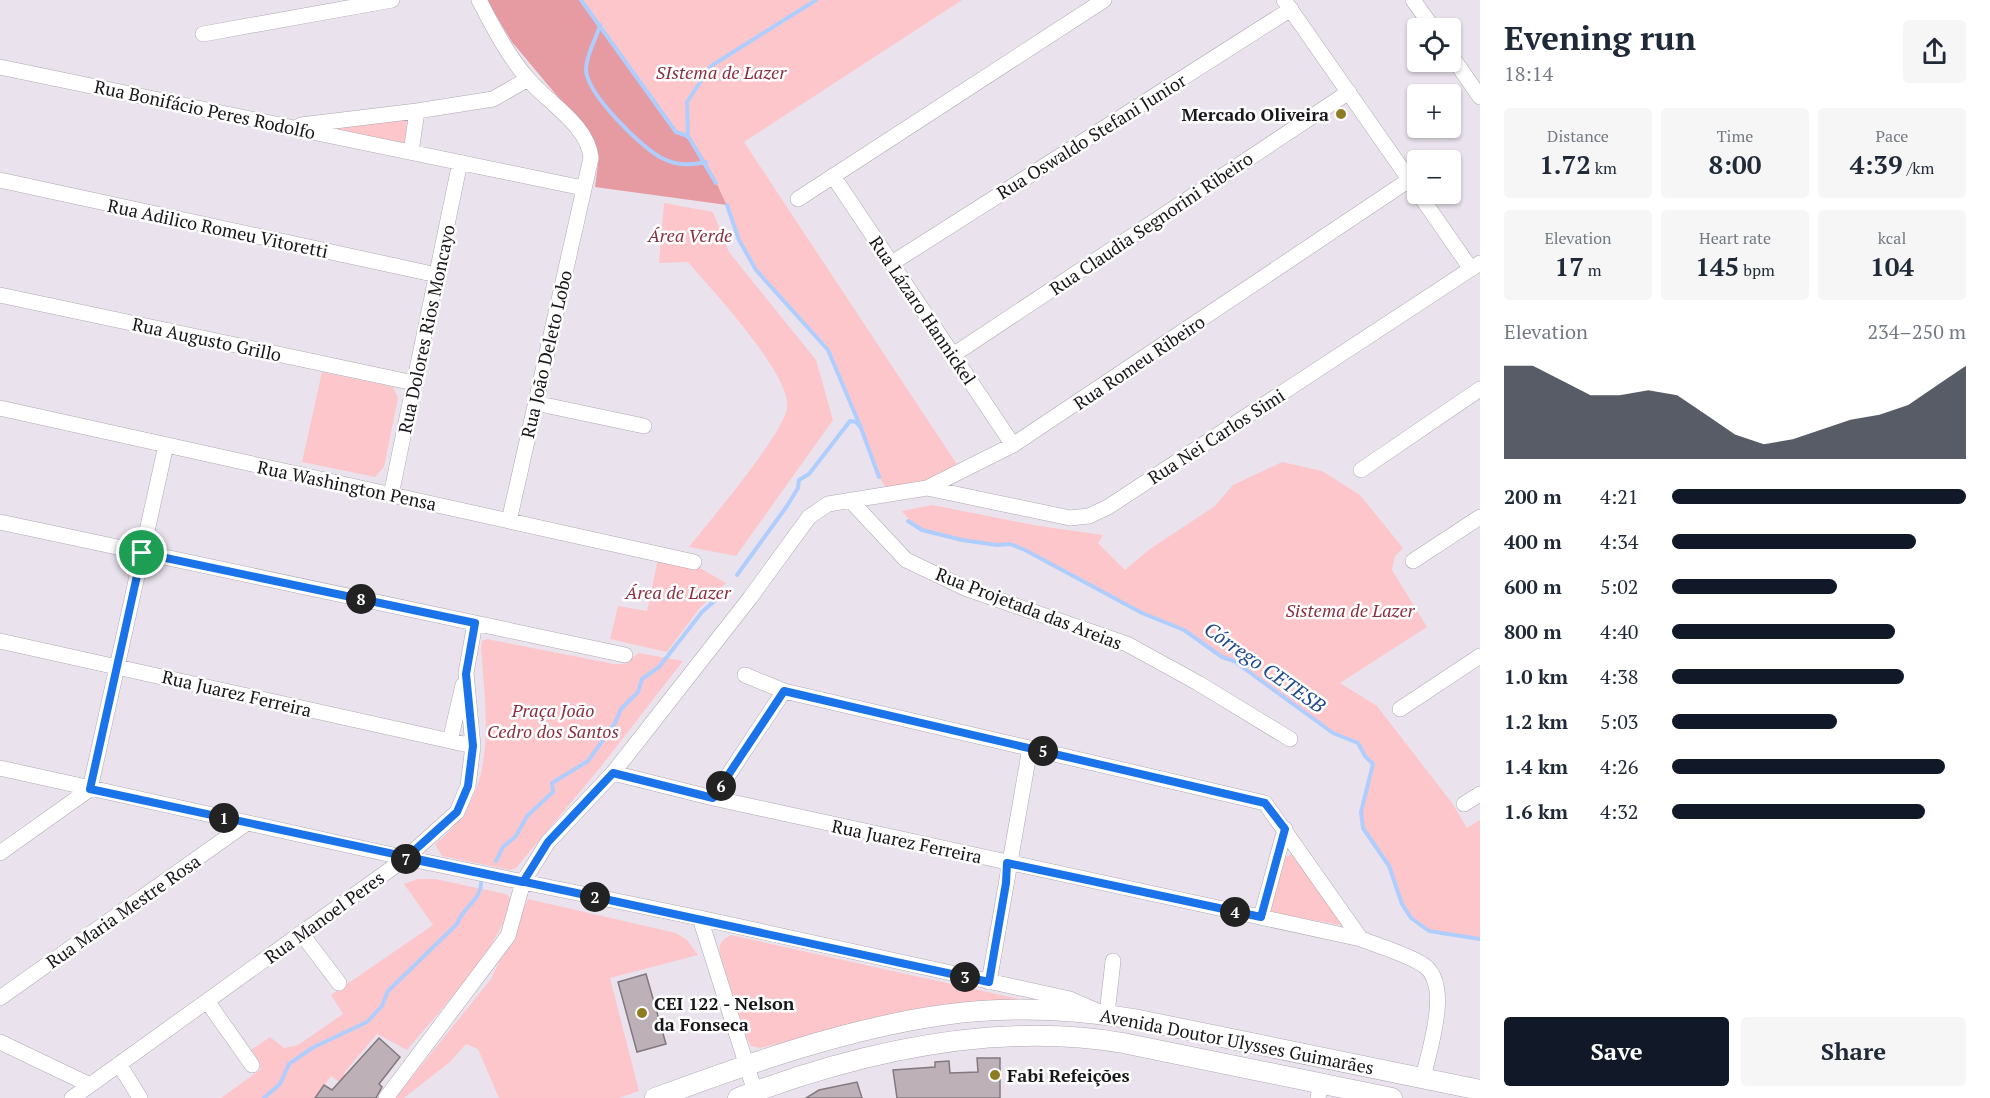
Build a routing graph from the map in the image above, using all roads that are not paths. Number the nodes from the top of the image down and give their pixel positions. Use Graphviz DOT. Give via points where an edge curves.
graph roads {
  1 [pos="392,0"];
  2 [pos="478,0"];
  3 [pos="1104,0"];
  4 [pos="1413,0"];
  5 [pos="1288,4"];
  6 [pos="1426,18"];
  7 [pos="203,34"];
  8 [pos="0,67"];
  9 [pos="1461,70"];
  10 [pos="528,79"];
  11 [pos="1348,92"];
  12 [pos="1480,97"];
  13 [pos="417,111"];
  14 [pos="288,127"];
  15 [pos="411,152"];
  16 [pos="460,162"];
  17 [pos="834,176"];
  18 [pos="1407,177"];
  19 [pos="0,180"];
  20 [pos="583,188"];
  21 [pos="1407,193"];
  22 [pos="798,199"];
  23 [pos="1428,204"];
  24 [pos="892,263"];
  25 [pos="1476,266"];
  26 [pos="437,275"];
  27 [pos="0,295"];
  28 [pos="953,355"];
  29 [pos="414,383"];
  30 [pos="1480,389"];
  31 [pos="535,403"];
  32 [pos="0,408"];
  33 [pos="644,426"];
  34 [pos="1013,444"];
  35 [pos="166,445"];
  36 [pos="1362,470"];
  37 [pos="923,489"];
  38 [pos="391,495"];
  39 [pos="850,500"];
  40 [pos="1480,517"];
  41 [pos="509,521"];
  42 [pos="0,522"];
  43 [pos="142,553"];
  44 [pos="1413,561"];
  45 [pos="694,562"];
  46 [pos="475,623"];
  47 [pos="0,641"];
  48 [pos="625,655"];
  49 [pos="1480,656"];
  50 [pos="117,666"];
  51 [pos="466,674"];
  52 [pos="745,675"];
  53 [pos="784,691"];
  54 [pos="1400,709"];
  55 [pos="1290,739"];
  56 [pos="450,741"];
  57 [pos="473,746"];
  58 [pos="1030,748"];
  59 [pos="0,768"];
  60 [pos="613,773"];
  61 [pos="90,789"];
  62 [pos="1480,794"];
  63 [pos="713,798"];
  64 [pos="1464,804"];
  65 [pos="247,823"];
  66 [pos="1285,829"];
  67 [pos="0,853"];
  68 [pos="406,858"];
  69 [pos="1007,863"];
  70 [pos="523,882"];
  71 [pos="1261,917"];
  72 [pos="700,918"];
  73 [pos="301,933"];
  74 [pos="1361,939"];
  75 [pos="1113,961"];
  76 [pos="989,982"];
  77 [pos="339,983"];
  78 [pos="0,998"];
  79 [pos="207,1001"];
  80 [pos="1105,1014"];
  81 [pos="0,1042"];
  82 [pos="119,1064"];
  83 [pos="252,1065"];
  84 [pos="747,1065"];
  85 [pos="1423,1078"];
  86 [pos="90,1085"];
  87 [pos="1480,1090"];
  88 [pos="1320,1091"];
  89 [pos="750,1096"];
  90 [pos="72,1098"];
  91 [pos="140,1098"];
  92 [pos="386,1098"];
  93 [pos="655,1098"];
  94 [pos="1392,1098"];
  1 -- 7 [label="street"];
  2 -- 10 [label="street, Rua João Deleto Lobo"];
  3 -- 17 [label="street"];
  4 -- 6 [label="street"];
  5 -- 11 [label="street"];
  5 -- 24 [label="street, Rua Oswaldo Stefani Junior"];
  8 -- 14 [label="street, Rua Bonifácio Peres Rodolfo"];
  9 -- 12 [label="street"];
  10 -- 13 [label="street" via="493,99"];
  10 -- 20 [label="street, Rua João Deleto Lobo" via="588,142 591,158"];
  11 -- 18 [label="street"];
  11 -- 28 [label="street, Rua Claudia Segnorini Ribeiro"];
  13 -- 14 [label="street"];
  13 -- 15 [label="street"];
  14 -- 15 [label="street, Rua Bonifácio Peres Rodolfo"];
  15 -- 16 [label="street, Rua Bonifácio Peres Rodolfo"];
  16 -- 20 [label="street, Rua Bonifácio Peres Rodolfo"];
  16 -- 26 [label="street, Rua Dolores Rios Moncayo"];
  17 -- 22 [label="street"];
  17 -- 24 [label="street, Rua Lázaro Hannickel"];
  19 -- 26 [label="street, Rua Adilico Romeu Vitoretti"];
  20 -- 31 [label="street, Rua João Deleto Lobo"];
  21 -- 34 [label="street, Rua Romeu Ribeiro"];
  23 -- 25 [label="street"];
  24 -- 28 [label="street, Rua Lázaro Hannickel"];
  25 -- 37 [label="street, Rua Nei Carlos Simi" via="1089,516 1070,518"];
  26 -- 29 [label="street, Rua Dolores Rios Moncayo"];
  27 -- 29 [label="street, Rua Augusto Grillo"];
  28 -- 34 [label="street, Rua Lázaro Hannickel"];
  29 -- 38 [label="street, Rua Dolores Rios Moncayo"];
  30 -- 36 [label="street"];
  31 -- 33 [label="street"];
  31 -- 41 [label="street, Rua João Deleto Lobo"];
  32 -- 35 [label="street, Rua Washington Pensa"];
  34 -- 37 [label="street, Rua Romeu Ribeiro"];
  35 -- 38 [label="street, Rua Washington Pensa"];
  35 -- 43 [label="street"];
  37 -- 39 [label="street, Rua Romeu Ribeiro"];
  38 -- 41 [label="street, Rua Washington Pensa"];
  39 -- 55 [label="street, Rua Projetada das Areias" via="906,560 967,589 1127,644"];
  39 -- 60 [label="street" via="828,504 809,517"];
  40 -- 44 [label="street"];
  41 -- 45 [label="street, Rua Washington Pensa"];
  42 -- 43 [label="street"];
  43 -- 46 [label="street"];
  43 -- 50 [label="street"];
  46 -- 48 [label="street"];
  46 -- 51 [label="street, Rua Manoel Peres"];
  47 -- 50 [label="street, Rua Juarez Ferreira"];
  49 -- 54 [label="street"];
  50 -- 56 [label="street, Rua Juarez Ferreira"];
  50 -- 61 [label="street"];
  51 -- 56 [label="street, Rua Manoel Peres"];
  51 -- 57 [label="street, Rua Manoel Peres"];
  52 -- 53 [label="street"];
  53 -- 58 [label="street"];
  53 -- 63 [label="street"];
  56 -- 57 [label="street, Rua Juarez Ferreira"];
  57 -- 68 [label="street, Rua Manoel Peres" via="468,786 457,812"];
  58 -- 66 [label="street" via="1265,803"];
  58 -- 69 [label="street"];
  59 -- 61 [label="street"];
  60 -- 63 [label="street, Rua Juarez Ferreira"];
  60 -- 70 [label="street" via="548,842"];
  61 -- 65 [label="street"];
  61 -- 67 [label="street"];
  62 -- 64 [label="street"];
  63 -- 69 [label="street, Rua Juarez Ferreira"];
  65 -- 68 [label="street"];
  65 -- 78 [label="street, Rua Maria Mestre Rosa"];
  66 -- 71 [label="street"];
  66 -- 74 [label="street"];
  68 -- 70 [label="street"];
  68 -- 73 [label="street, Rua Manoel Peres"];
  69 -- 71 [label="street, Rua Juarez Ferreira"];
  69 -- 76 [label="street"];
  70 -- 72 [label="street"];
  70 -- 92 [label="street" via="508,936"];
  71 -- 74 [label="street, Rua Juarez Ferreira"];
  72 -- 76 [label="street"];
  72 -- 84 [label="street"];
  73 -- 77 [label="street"];
  73 -- 79 [label="street, Rua Manoel Peres"];
  74 -- 85 [label="street, Rua Juarez Ferreira" via="1424,964 1435,983 1439,1005"];
  75 -- 80 [label="street"];
  76 -- 80 [label="street" via="1070,999"];
  79 -- 82 [label="street, Rua Manoel Peres"];
  79 -- 83 [label="street"];
  80 -- 84 [label="main road, Avenida Doutor Ulysses Guimarães" via="1027,1010 943,1015"];
  80 -- 85 [label="main road, Avenida Doutor Ulysses Guimarães"];
  81 -- 86 [label="street"];
  82 -- 86 [label="street, Rua Manoel Peres"];
  82 -- 91 [label="street"];
  84 -- 89 [label="street, Avenida Doutor Ulysses Guimarães"];
  84 -- 93 [label="main road, Avenida Doutor Ulysses Guimarães"];
  85 -- 87 [label="main road, Avenida Doutor Ulysses Guimarães"];
  86 -- 90 [label="street, Rua Manoel Peres"];
  88 -- 89 [label="main road, Avenida Doutor Ulysses Guimarães" via="1113,1042 1082,1036 1045,1036 962,1039 870,1057"];
  88 -- 94 [label="main road, Avenida Doutor Ulysses Guimarães"];
}
